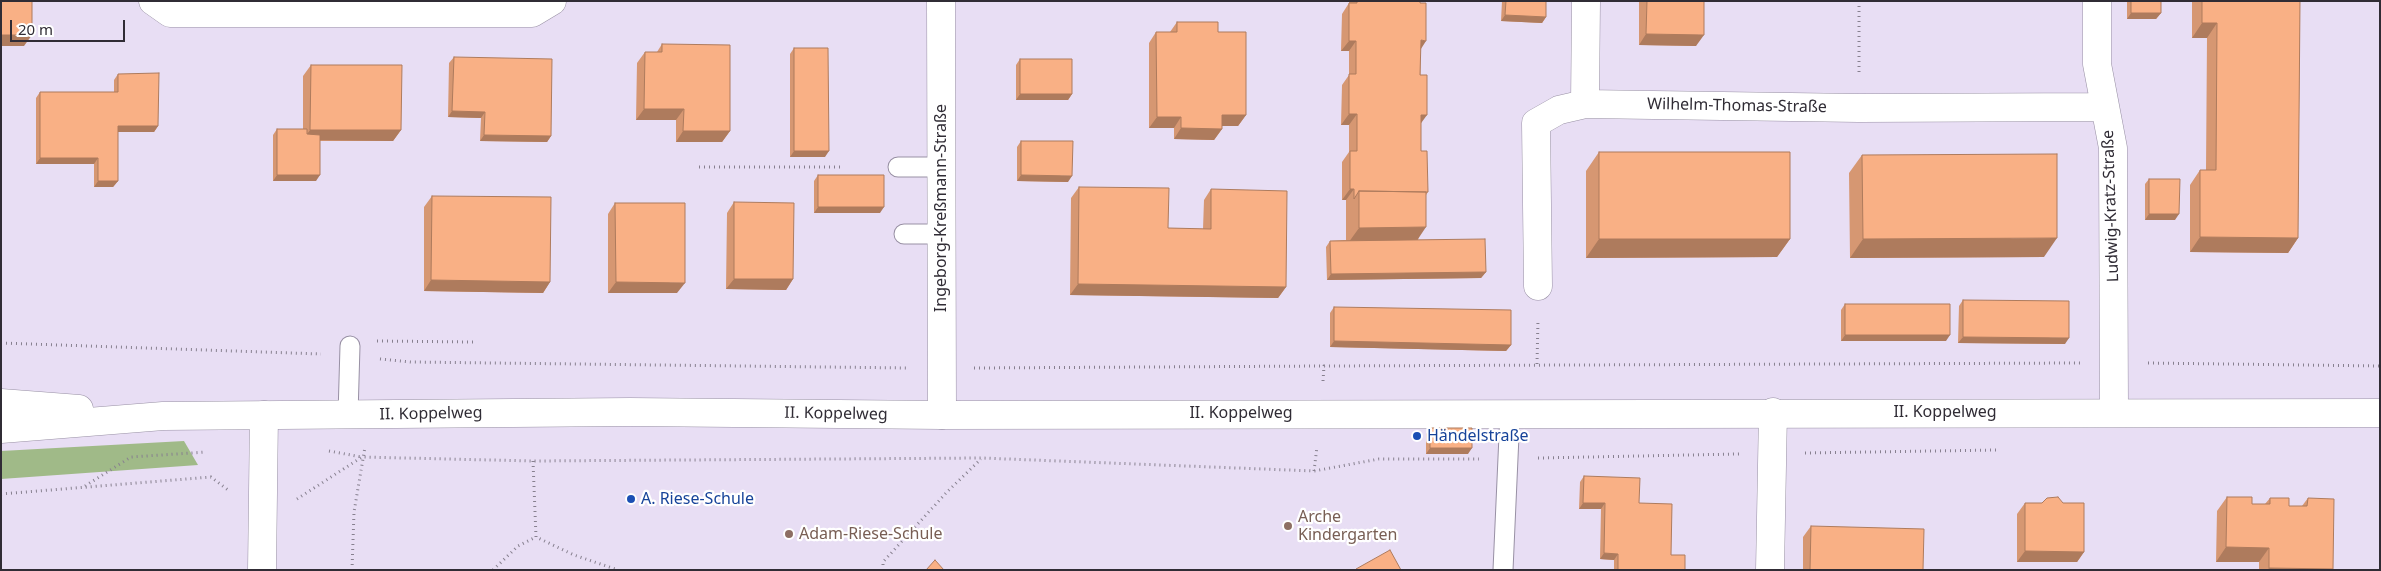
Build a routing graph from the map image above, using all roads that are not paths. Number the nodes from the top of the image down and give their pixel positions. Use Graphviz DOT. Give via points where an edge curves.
graph roads {
  1 [pos="153,1"];
  2 [pos="552,1"];
  3 [pos="941,1"];
  4 [pos="1586,1"];
  5 [pos="2097,1"];
  6 [pos="1585,104"];
  7 [pos="2105,107"];
  8 [pos="898,167"];
  9 [pos="941,168"];
  10 [pos="904,234"];
  11 [pos="941,234"];
  12 [pos="1538,286"];
  13 [pos="350,351"];
  14 [pos="1,403"];
  15 [pos="1773,412"];
  16 [pos="2114,412"];
  17 [pos="1510,413"];
  18 [pos="2380,413"];
  19 [pos="942,414"];
  20 [pos="264,415"];
  21 [pos="361,415"];
  22 [pos="163,416"];
  23 [pos="1,429"];
  24 [pos="262,570"];
  25 [pos="1503,570"];
  26 [pos="1770,570"];
  1 -- 2 [label="street" via="170,13 532,13"];
  3 -- 9 [label="street, Ingeborg-Kreßmann-Straße"];
  4 -- 6 [label="street"];
  5 -- 7 [label="street, Ludwig-Kratz-Straße" via="2097,64"];
  6 -- 7 [label="street, Wilhelm-Thomas-Straße"];
  6 -- 12 [label="street, Wilhelm-Thomas-Straße" via="1559,110 1536,123"];
  7 -- 16 [label="street, Ludwig-Kratz-Straße" via="2113,148"];
  8 -- 9 [label="lane"];
  9 -- 11 [label="street, Ingeborg-Kreßmann-Straße"];
  10 -- 11 [label="lane"];
  11 -- 19 [label="street, Ingeborg-Kreßmann-Straße"];
  13 -- 21 [label="lane"];
  14 -- 22 [label="street, II. Koppelweg"];
  15 -- 16 [label="street, II. Koppelweg"];
  15 -- 17 [label="street, II. Koppelweg"];
  15 -- 26 [label="street"];
  16 -- 18 [label="street, II. Koppelweg"];
  17 -- 19 [label="street, II. Koppelweg"];
  17 -- 25 [label="lane"];
  19 -- 21 [label="street, II. Koppelweg" via="630,412"];
  20 -- 21 [label="street, II. Koppelweg"];
  20 -- 22 [label="street, II. Koppelweg"];
  20 -- 24 [label="street"];
  22 -- 23 [label="street, II. Koppelweg"];
}
